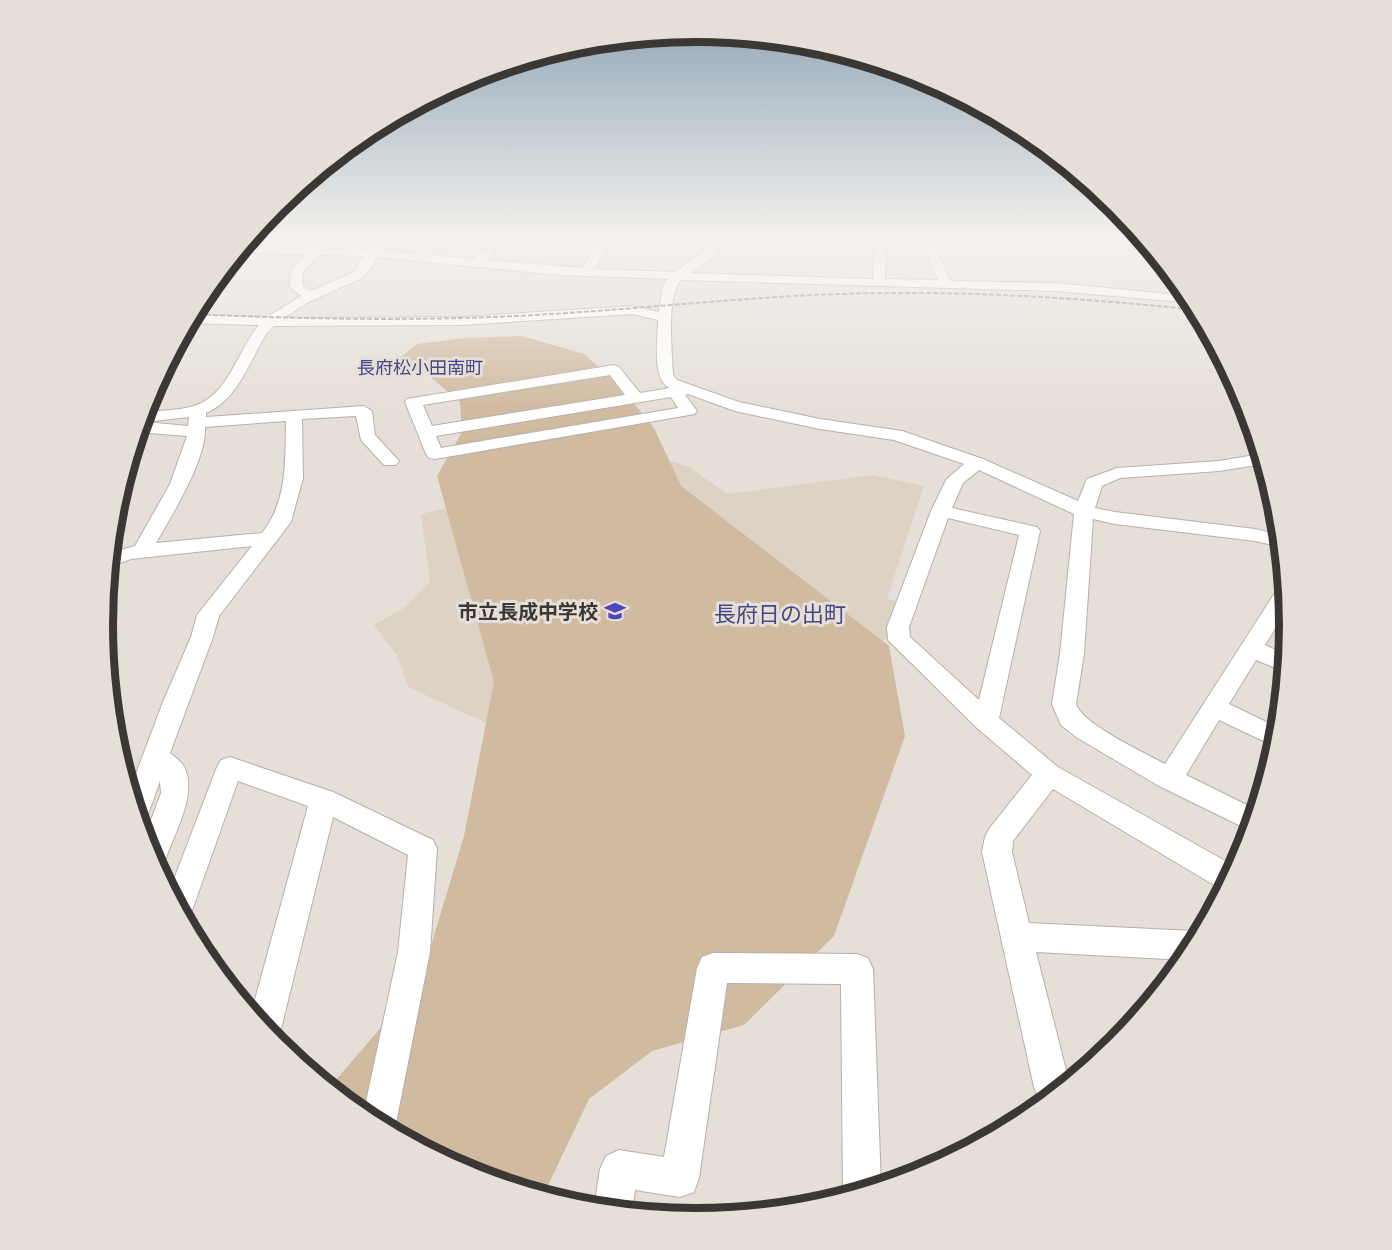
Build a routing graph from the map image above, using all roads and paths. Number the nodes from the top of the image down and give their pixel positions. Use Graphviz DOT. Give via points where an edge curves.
graph roads {
  1 [pos="667,296"];
  2 [pos="1153,296"];
  3 [pos="312,297"];
  4 [pos="1179,299"];
  5 [pos="208,306"];
  6 [pos="266,312"];
  7 [pos="664,317"];
  8 [pos="200,319"];
  9 [pos="681,391"];
  10 [pos="636,398"];
  11 [pos="294,415"];
  12 [pos="151,418"];
  13 [pos="198,422"];
  14 [pos="148,426"];
  15 [pos="428,432"];
  16 [pos="1255,460"];
  17 [pos="390,461"];
  18 [pos="977,463"];
  19 [pos="1084,511"];
  20 [pos="941,512"];
  21 [pos="270,538"];
  22 [pos="1272,539"];
  23 [pos="142,551"];
  24 [pos="117,557"];
  25 [pos="1279,607"];
  26 [pos="1250,648"];
  27 [pos="1278,660"];
  28 [pos="1214,706"];
  29 [pos="986,720"];
  30 [pos="1269,733"];
  31 [pos="156,757"];
  32 [pos="1049,774"];
  33 [pos="1169,778"];
  34 [pos="140,800"];
  35 [pos="323,800"];
  36 [pos="1246,817"];
  37 [pos="156,845"];
  38 [pos="1223,875"];
  39 [pos="182,899"];
  40 [pos="1016,937"];
  41 [pos="1183,945"];
  42 [pos="267,1018"];
  43 [pos="1052,1087"];
  44 [pos="381,1116"];
  45 [pos="862,1183"];
  46 [pos="614,1202"];
  1 -- 7 [label="street"];
  2 -- 4 [label="street"];
  3 -- 6 [label="street"];
  5 -- 6 [label="street"];
  6 -- 7 [label="street" via="321,323 463,321 632,310"];
  6 -- 8 [label="street"];
  6 -- 13 [label="street" via="235,380"];
  7 -- 9 [label="street" via="665,375"];
  9 -- 10 [label="street"];
  9 -- 15 [label="street" via="689,411 435,454"];
  9 -- 18 [label="street" via="772,414 896,435"];
  10 -- 15 [label="street"];
  10 -- 15 [label="street" via="614,370 413,402"];
  11 -- 13 [label="street"];
  11 -- 17 [label="street" via="364,411 367,436"];
  11 -- 21 [label="street" via="294,478 281,522"];
  12 -- 13 [label="street"];
  13 -- 14 [label="street"];
  13 -- 23 [label="street" via="194,446"];
  16 -- 19 [label="street" via="1117,473 1095,483"];
  18 -- 19 [label="street"];
  18 -- 20 [label="street" via="955,480"];
  19 -- 22 [label="street"];
  19 -- 33 [label="street" via="1066,712 1085,730"];
  20 -- 29 [label="street" via="898,627 899,640"];
  20 -- 29 [label="street" via="1030,531"];
  21 -- 23 [label="street"];
  21 -- 31 [label="street" via="208,615"];
  23 -- 24 [label="street"];
  25 -- 26 [label="street"];
  26 -- 27 [label="street"];
  26 -- 28 [label="street"];
  28 -- 30 [label="street"];
  28 -- 33 [label="street"];
  29 -- 32 [label="street"];
  31 -- 34 [label="street"];
  31 -- 37 [label="street" via="173,771 176,793"];
  32 -- 38 [label="street"];
  32 -- 40 [label="street" via="999,837 997,852"];
  33 -- 36 [label="street"];
  35 -- 39 [label="street" via="230,767"];
  35 -- 42 [label="street"];
  35 -- 44 [label="street" via="423,849 414,952"];
  40 -- 41 [label="street"];
  40 -- 43 [label="street"];
  45 -- 46 [label="street" via="857,969 713,968 680,1178 619,1169"];
}
